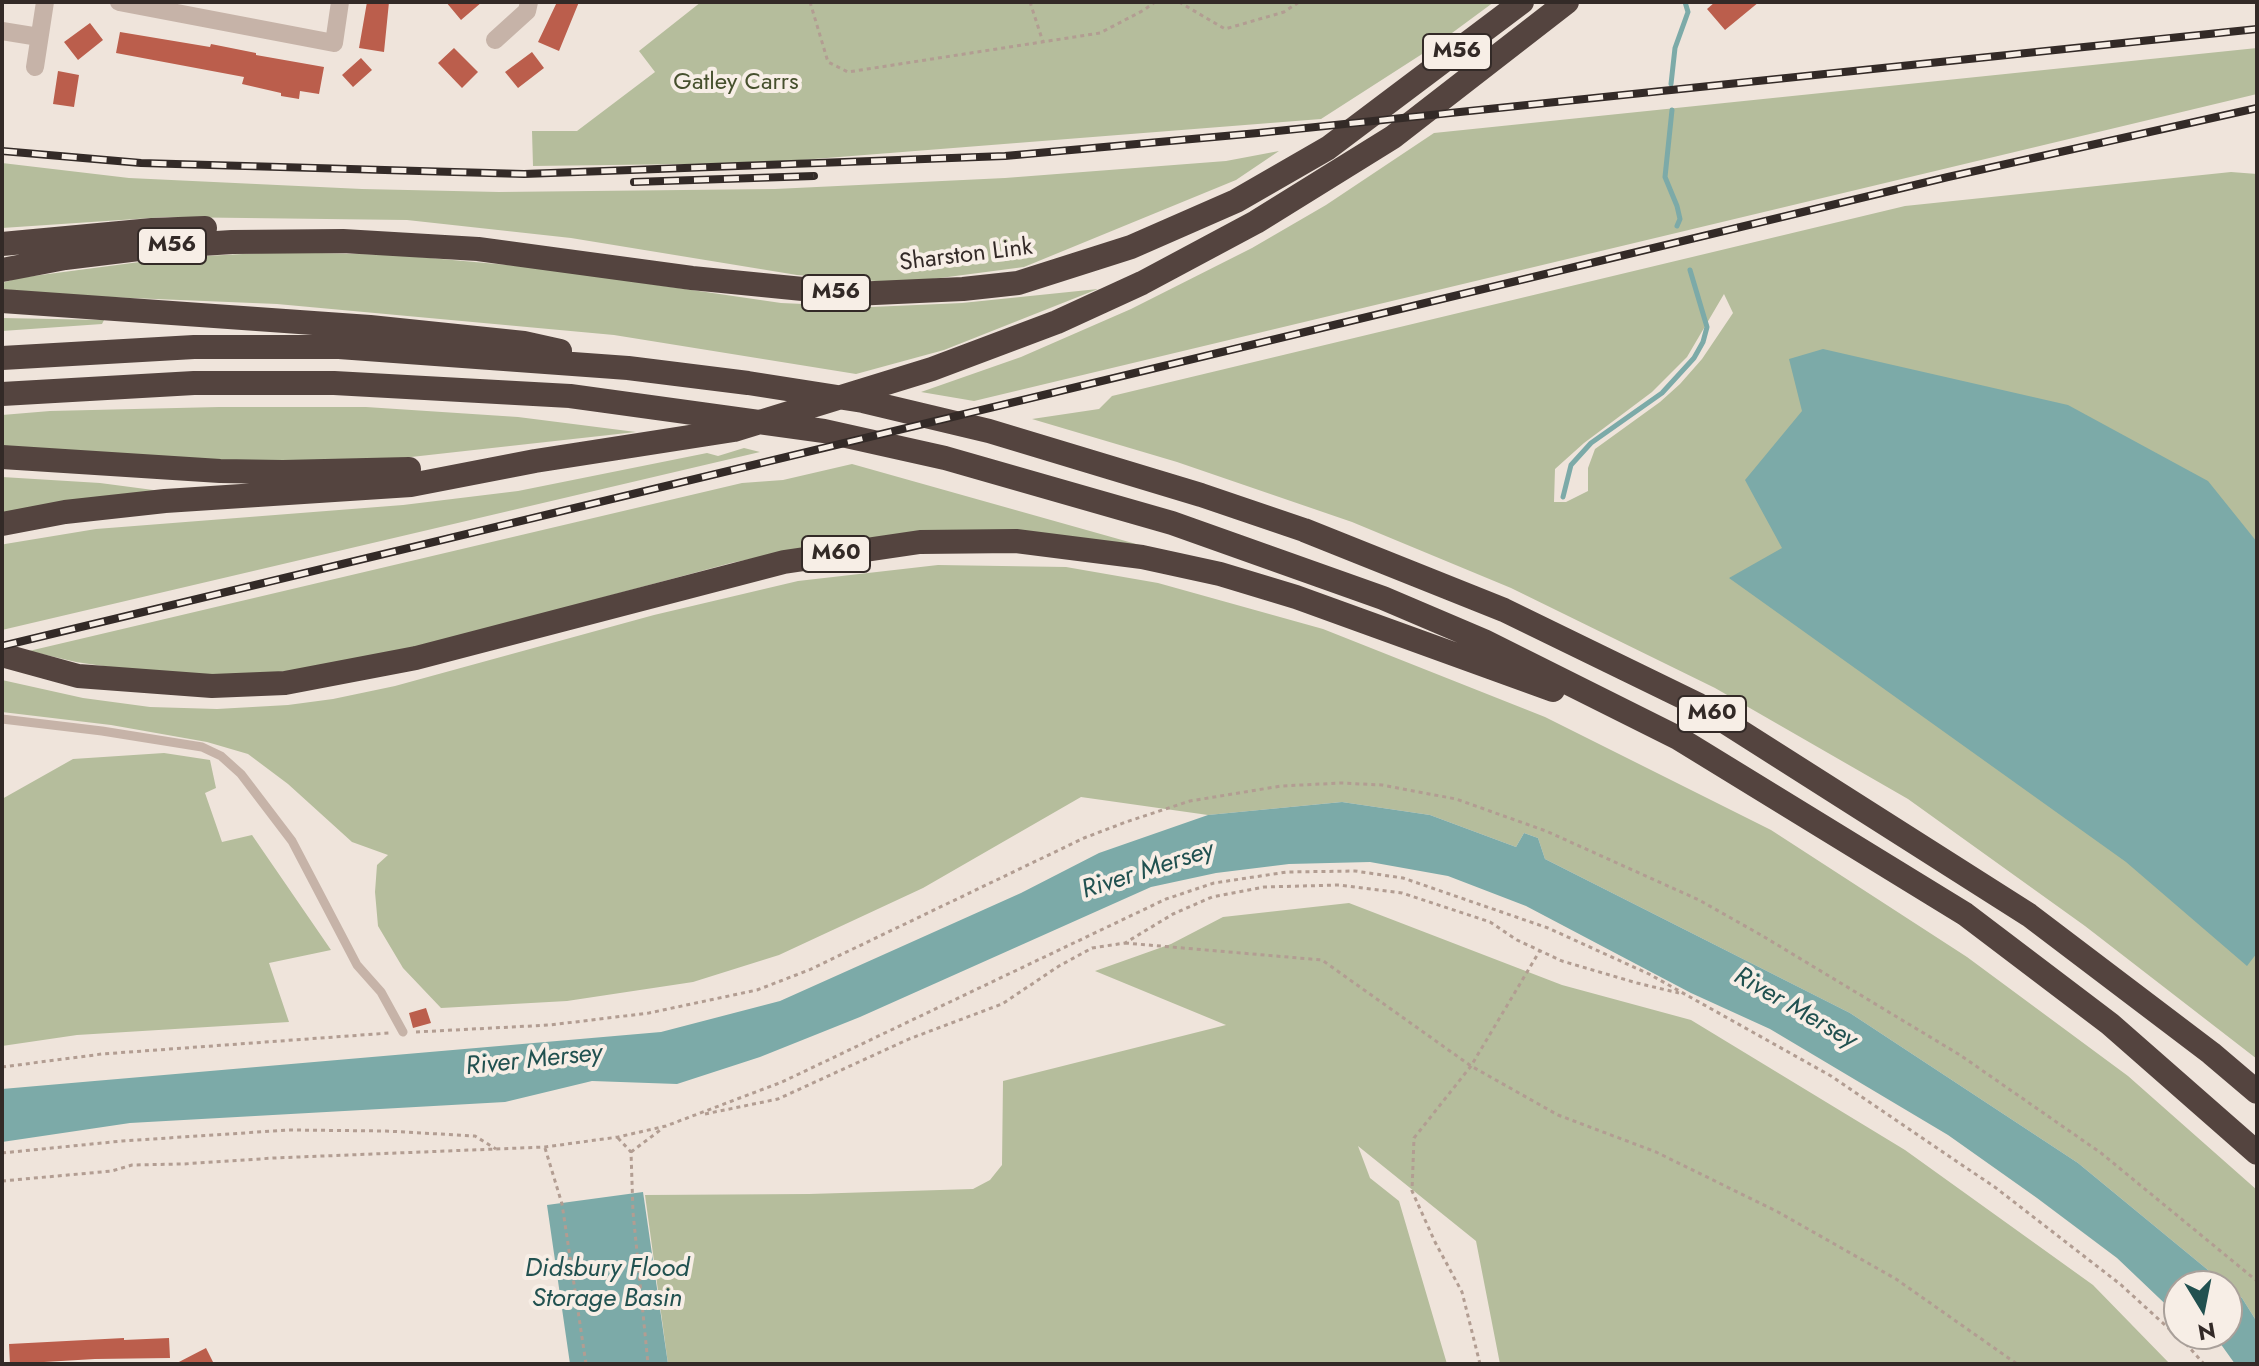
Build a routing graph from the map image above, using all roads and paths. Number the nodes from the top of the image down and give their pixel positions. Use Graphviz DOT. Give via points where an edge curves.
graph roads {
  1 [pos="45,2"];
  2 [pos="119,2"];
  3 [pos="340,2"];
  4 [pos="529,2"];
  5 [pos="810,2"];
  6 [pos="1030,2"];
  7 [pos="1155,2"];
  8 [pos="1179,2"];
  9 [pos="1299,2"];
  10 [pos="1522,2"];
  11 [pos="1567,2"];
  12 [pos="2,31"];
  13 [pos="39,37"];
  14 [pos="495,40"];
  15 [pos="1043,42"];
  16 [pos="35,67"];
  17 [pos="343,241"];
  18 [pos="2,244"];
  19 [pos="2,270"];
  20 [pos="9,302"];
  21 [pos="2,358"];
  22 [pos="628,368"];
  23 [pos="2,394"];
  24 [pos="2,457"];
  25 [pos="535,461"];
  26 [pos="2,524"];
  27 [pos="2,655"];
  28 [pos="2,719"];
  29 [pos="1678,738"];
  30 [pos="1125,943"];
  31 [pos="1540,951"];
  32 [pos="1683,993"];
  33 [pos="403,1032"];
  34 [pos="1471,1066"];
  35 [pos="2,1067"];
  36 [pos="2257,1092"];
  37 [pos="693,1116"];
  38 [pos="666,1126"];
  39 [pos="618,1137"];
  40 [pos="545,1147"];
  41 [pos="496,1149"];
  42 [pos="631,1152"];
  43 [pos="2,1153"];
  44 [pos="2257,1153"];
  45 [pos="2,1181"];
  46 [pos="2257,1281"];
  47 [pos="586,1364"];
  48 [pos="648,1364"];
  49 [pos="1480,1364"];
  50 [pos="2017,1364"];
  51 [pos="2204,1364"];
  1 -- 13 [label="street"];
  2 -- 3 [label="street" via="334,43"];
  4 -- 14 [label="street" via="527,11"];
  5 -- 15 [label="path" via="828,62 848,72"];
  6 -- 15 [label="path"];
  7 -- 15 [label="path" via="1100,33"];
  8 -- 9 [label="path" via="1225,29 1284,12"];
  10 -- 17 [label="highway, Sharston Link / M56" via="1328,148 1236,201 1131,247 1018,283 853,294 478,249"];
  11 -- 25 [label="highway, M56" via="1368,153 1284,207 1057,322 973,355 734,430"];
  12 -- 13 [label="street"];
  13 -- 16 [label="street"];
  17 -- 18 [label="highway, M56" via="253,226"];
  17 -- 19 [label="highway, M56" via="155,247"];
  20 -- 22 [label="highway, M60" via="253,317 524,343"];
  21 -- 22 [label="highway, M60" via="194,347 339,347"];
  22 -- 36 [label="highway, M60" via="863,401 989,431 1304,530 1504,610 1697,704 2029,915"];
  23 -- 29 [label="highway, M60" via="179,383 334,383 570,396 824,431 1052,487 1172,523 1383,598 1484,641"];
  24 -- 25 [label="highway" via="283,472"];
  25 -- 26 [label="highway, M56" via="411,485 165,501"];
  27 -- 29 [label="highway, M60" via="78,676 212,686 296,681 416,658 784,562 920,542 1016,541 1169,562 1281,592"];
  28 -- 33 [label="lane" via="202,747 221,756 292,841 351,955 381,992"];
  29 -- 44 [label="highway, M60" via="1965,914 2110,1024"];
  30 -- 31 [label="path" via="1212,897 1264,887 1339,885 1402,893 1490,922"];
  30 -- 34 [label="path" via="1322,960"];
  30 -- 37 [label="path" via="1092,948 1002,1004 909,1039 778,1099"];
  31 -- 32 [label="path"];
  31 -- 34 [label="path"];
  32 -- 37 [label="path" via="1548,928 1403,878 1355,871 1287,872 1214,883 1166,899 782,1082"];
  32 -- 51 [label="path" via="1831,1076 1996,1188 2120,1284"];
  33 -- 35 [label="path" via="102,1054"];
  33 -- 46 [label="path" via="550,1025 649,1013 757,990 1084,838 1152,813 1281,786 1382,785 1456,799 1546,831 1699,900 1761,935 1960,1055 2101,1153"];
  34 -- 49 [label="path" via="1414,1138 1412,1191 1462,1292"];
  34 -- 50 [label="path" via="1558,1115 1656,1152 1778,1212 1896,1279"];
  37 -- 38 [label="path"];
  38 -- 39 [label="path"];
  38 -- 42 [label="path"];
  39 -- 40 [label="path"];
  39 -- 42 [label="path"];
  40 -- 41 [label="path"];
  40 -- 47 [label="path" via="562,1204"];
  41 -- 43 [label="path" via="475,1136 289,1130"];
  41 -- 45 [label="path" via="132,1165"];
  42 -- 48 [label="path"];
}
